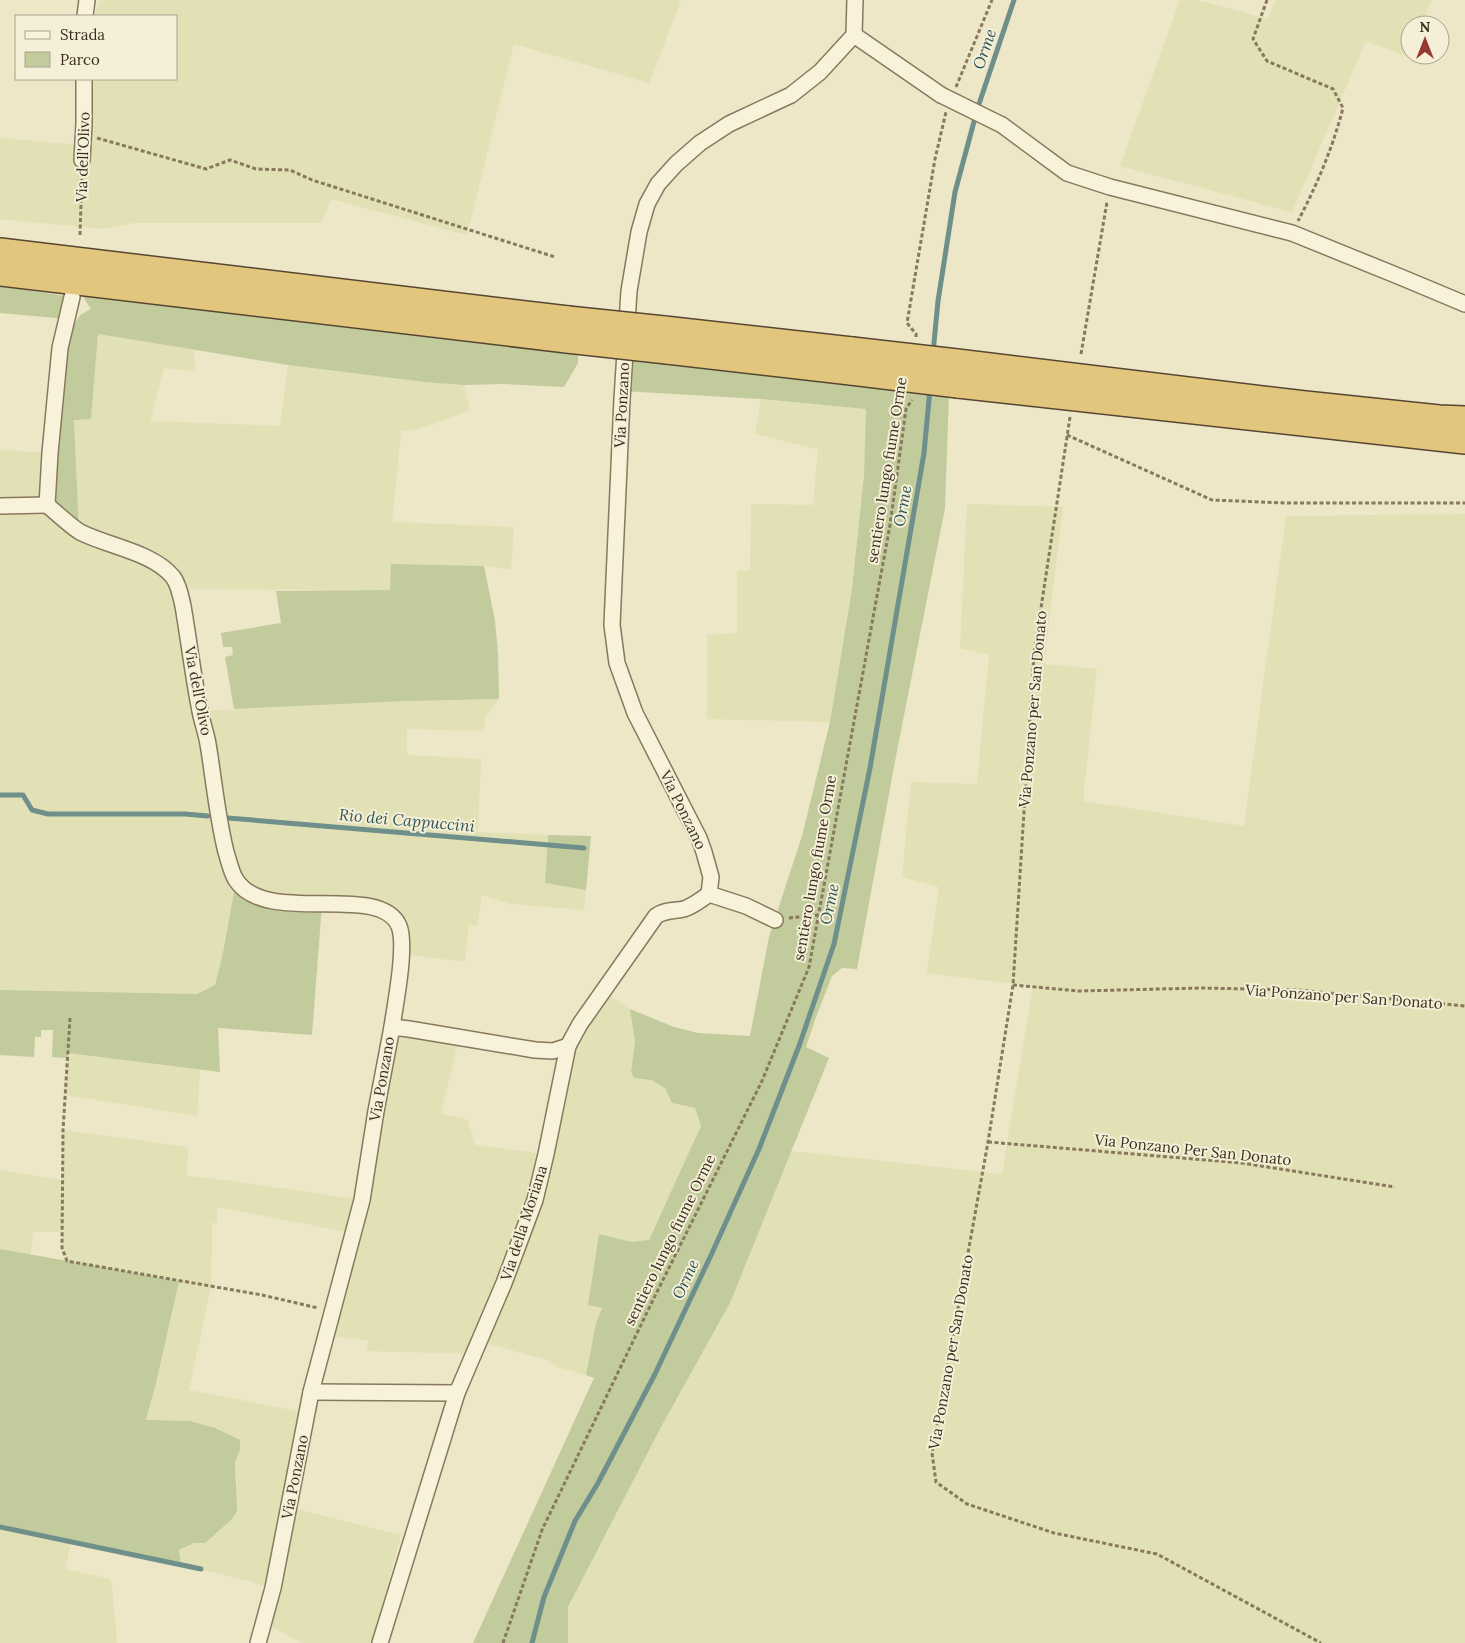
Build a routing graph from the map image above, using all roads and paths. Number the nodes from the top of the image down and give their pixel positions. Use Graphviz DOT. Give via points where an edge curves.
graph roads {
  1 [pos="87,0"];
  2 [pos="855,0"];
  3 [pos="992,0"];
  4 [pos="1266,0"];
  5 [pos="85,15"];
  6 [pos="854,35"];
  7 [pos="84,80"];
  8 [pos="948,98"];
  9 [pos="84,134"];
  10 [pos="82,160"];
  11 [pos="1110,187"];
  12 [pos="1292,233"];
  13 [pos="80,235"];
  14 [pos="0,251"];
  15 [pos="555,257"];
  16 [pos="0,274"];
  17 [pos="72,297"];
  18 [pos="1465,304"];
  19 [pos="568,329"];
  20 [pos="916,343"];
  21 [pos="1081,354"];
  22 [pos="957,373"];
  23 [pos="914,396"];
  24 [pos="1070,416"];
  25 [pos="1465,419"];
  26 [pos="1067,435"];
  27 [pos="1465,441"];
  28 [pos="1465,503"];
  29 [pos="47,505"];
  30 [pos="0,506"];
  31 [pos="709,894"];
  32 [pos="818,915"];
  33 [pos="774,920"];
  34 [pos="1013,985"];
  35 [pos="1465,1006"];
  36 [pos="70,1018"];
  37 [pos="392,1027"];
  38 [pos="568,1046"];
  39 [pos="988,1142"];
  40 [pos="1395,1187"];
  41 [pos="333,1312"];
  42 [pos="311,1392"];
  43 [pos="457,1393"];
  44 [pos="258,1643"];
  45 [pos="380,1643"];
  46 [pos="503,1643"];
  47 [pos="1321,1643"];
  1 -- 5 [label="street"];
  2 -- 6 [label="street"];
  3 -- 8 [label="path"];
  4 -- 12 [label="path" via="1253,38 1267,60 1333,89 1343,108 1335,139"];
  6 -- 8 [label="street"];
  6 -- 31 [label="street, Via Ponzano" via="820,72 791,95 729,124 700,142 658,184 647,204 639,232 630,291 622,399 612,625 617,663 635,713 699,838 711,878"];
  7 -- 9 [label="street, Via dell'Olivo"];
  8 -- 11 [label="street, bridge" via="1002,125 1067,173"];
  8 -- 20 [label="path" via="907,323 916,334"];
  9 -- 10 [label="street, Via dell'Olivo"];
  9 -- 15 [label="path" via="206,169 230,160 256,169 290,170 329,186"];
  10 -- 13 [label="path, Via dell'Olivo"];
  11 -- 12 [label="street"];
  11 -- 21 [label="path"];
  12 -- 18 [label="street"];
  14 -- 19 [label="highway"];
  16 -- 19 [label="highway"];
  17 -- 29 [label="street" via="60,348"];
  19 -- 22 [label="highway, bridge"];
  22 -- 25 [label="highway"];
  22 -- 27 [label="highway"];
  23 -- 32 [label="path, sentiero lungo fiume Orme" via="906,409 890,526"];
  24 -- 26 [label="path, Via Ponzano per San Donato"];
  26 -- 28 [label="path" via="1212,500"];
  26 -- 34 [label="path, Via Ponzano per San Donato" via="1034,654"];
  29 -- 30 [label="street"];
  29 -- 37 [label="street, Via dell'Olivo" via="79,531 133,551 173,577 183,606 218,817 236,881 248,893 267,900 372,906 395,919 402,942"];
  31 -- 33 [label="street" via="746,906"];
  31 -- 38 [label="street" via="686,908 656,916"];
  32 -- 33 [label="path"];
  32 -- 46 [label="path, sentiero lungo fiume Orme" via="809,967 762,1081 542,1530"];
  34 -- 35 [label="path, Via Ponzano per San Donato" via="1079,991 1298,990"];
  34 -- 39 [label="path, Via Ponzano per San Donato"];
  36 -- 41 [label="path" via="63,1130 62,1248 67,1261 262,1295"];
  37 -- 38 [label="street, Via Ponzano" via="535,1050 553,1051"];
  37 -- 41 [label="street, Via Ponzano" via="362,1200"];
  38 -- 43 [label="street, Via della Moriana" via="535,1200"];
  39 -- 40 [label="path, Via Ponzano Per San Donato" via="1242,1163"];
  39 -- 47 [label="path, Via Ponzano per San Donato" via="932,1453 936,1482 966,1504 1054,1533 1157,1554"];
  41 -- 42 [label="street, Via Ponzano"];
  42 -- 43 [label="street"];
  42 -- 44 [label="street, Via Ponzano" via="273,1588"];
  43 -- 45 [label="street, Via della Moriana"];
}
